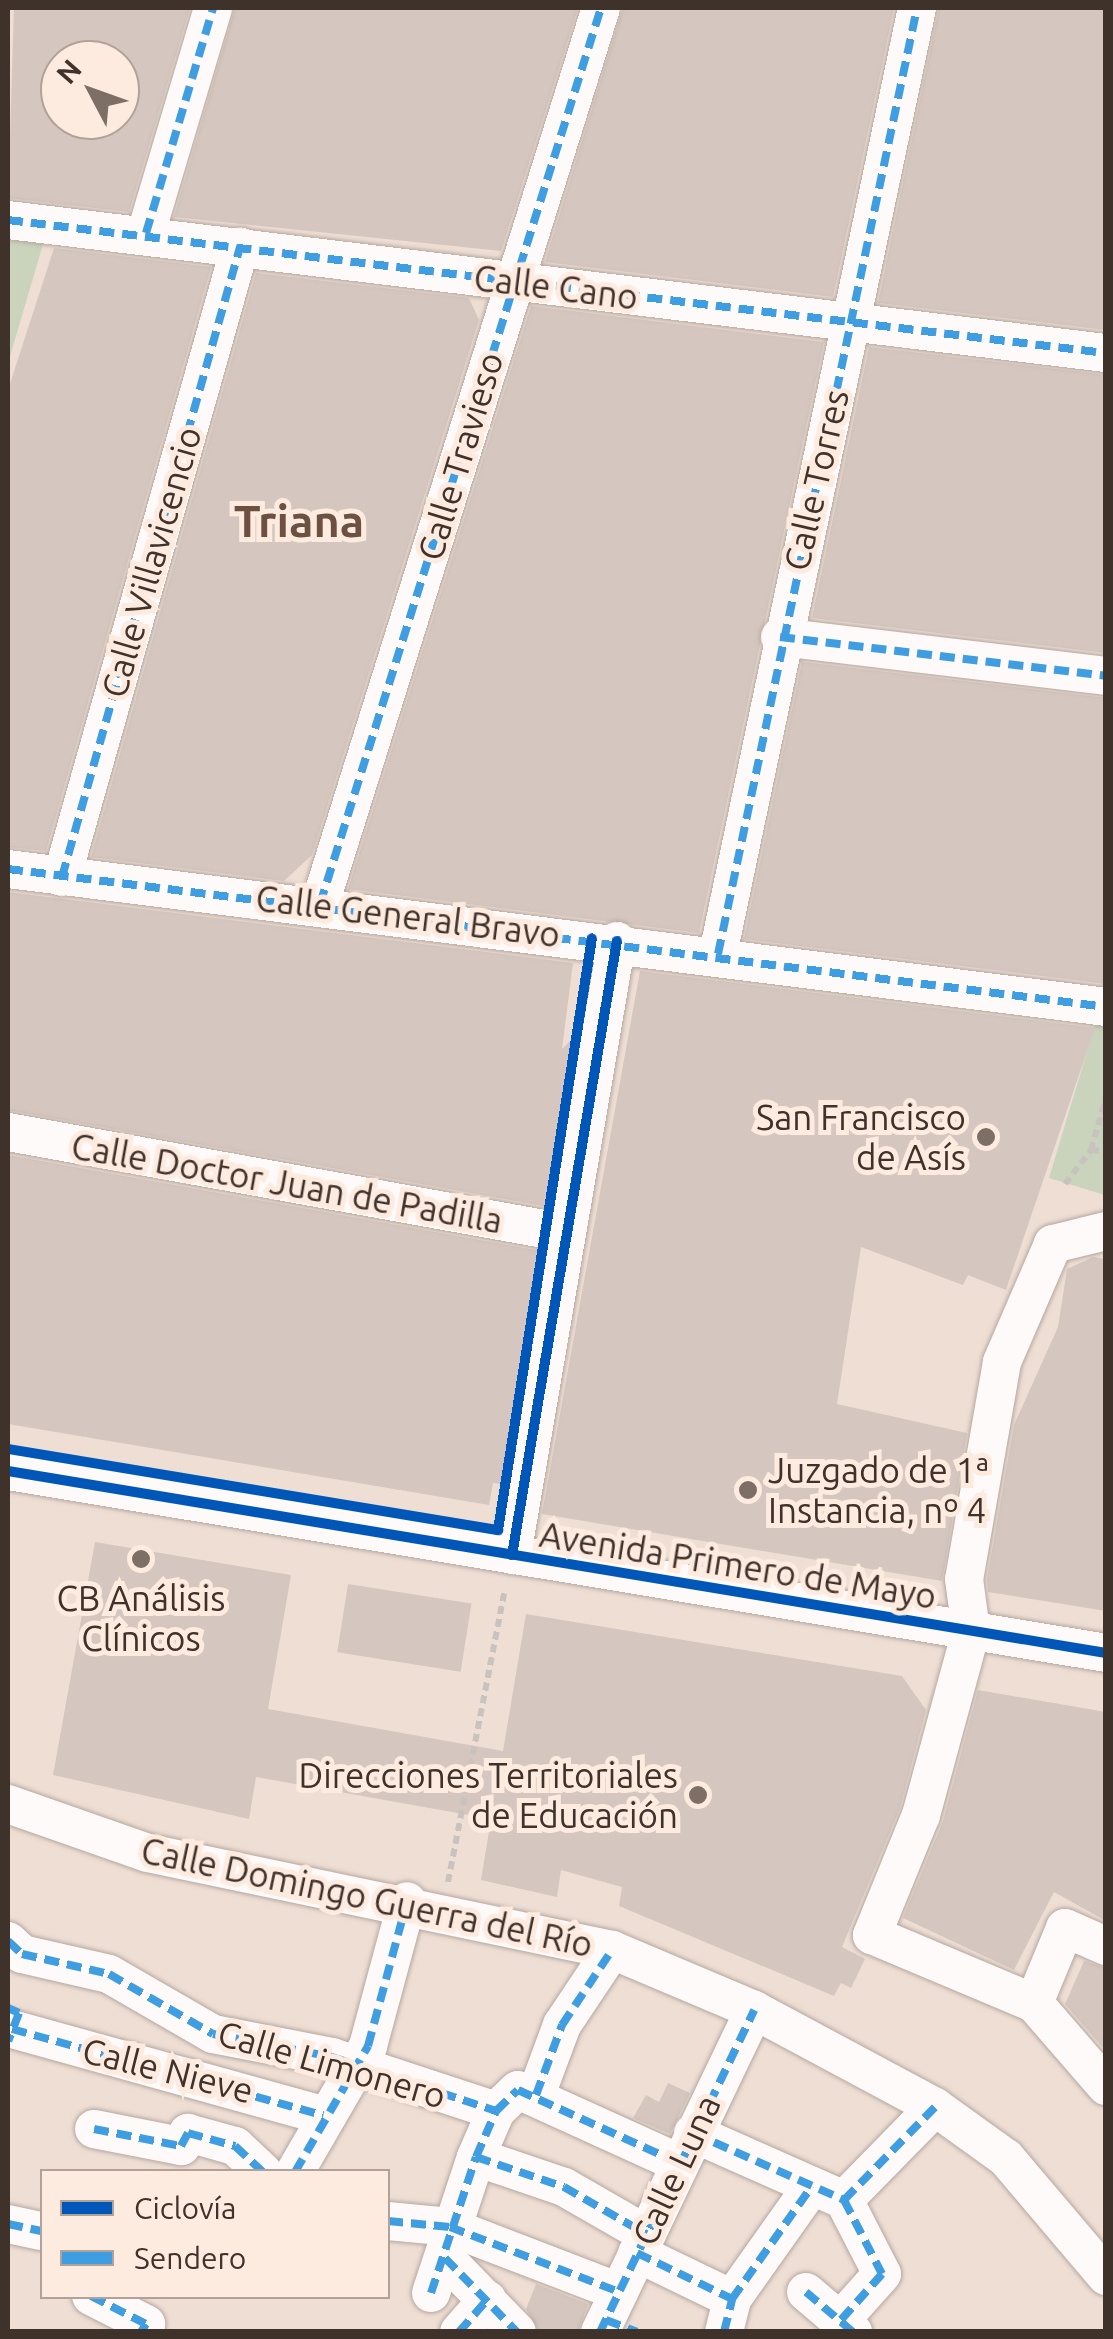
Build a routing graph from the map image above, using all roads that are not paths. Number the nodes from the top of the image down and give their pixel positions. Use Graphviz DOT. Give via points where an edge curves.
graph roads {
  1 [pos="213,8"];
  2 [pos="601,8"];
  3 [pos="917,8"];
  4 [pos="8,220"];
  5 [pos="146,233"];
  6 [pos="240,247"];
  7 [pos="514,283"];
  8 [pos="852,321"];
  9 [pos="1106,353"];
  10 [pos="780,638"];
  11 [pos="1106,676"];
  12 [pos="8,869"];
  13 [pos="62,876"];
  14 [pos="320,904"];
  15 [pos="617,941"];
  16 [pos="718,954"];
  17 [pos="1106,1007"];
  18 [pos="8,1132"];
  19 [pos="1106,1231"];
  20 [pos="566,1234"];
  21 [pos="8,1471"];
  22 [pos="512,1556"];
  23 [pos="971,1632"];
  24 [pos="1106,1653"];
  25 [pos="8,1804"];
  26 [pos="425,1904"];
  27 [pos="8,1941"];
  28 [pos="1106,1946"];
  29 [pos="612,1950"];
  30 [pos="1034,2004"];
  31 [pos="754,2010"];
  32 [pos="9,2026"];
  33 [pos="356,2067"];
  34 [pos="1106,2086"];
  35 [pos="536,2095"];
  36 [pos="935,2107"];
  37 [pos="496,2111"];
  38 [pos="323,2116"];
  39 [pos="94,2128"];
  40 [pos="686,2148"];
  41 [pos="476,2157"];
  42 [pos="260,2169"];
  43 [pos="297,2169"];
  44 [pos="828,2193"];
  45 [pos="390,2222"];
  46 [pos="8,2224"];
  47 [pos="40,2231"];
  48 [pos="641,2244"];
  49 [pos="442,2259"];
  50 [pos="1106,2276"];
  51 [pos="806,2292"];
  52 [pos="97,2299"];
  53 [pos="487,2300"];
  54 [pos="728,2315"];
  55 [pos="615,2319"];
  56 [pos="847,2326"];
  57 [pos="141,2332"];
  58 [pos="458,2332"];
  59 [pos="517,2332"];
  1 -- 5 [label="street"];
  2 -- 7 [label="street, Calle Travieso"];
  3 -- 8 [label="street, Calle Torres"];
  4 -- 5 [label="street, Calle Cano"];
  5 -- 6 [label="street, Calle Cano"];
  6 -- 7 [label="street, Calle Cano"];
  6 -- 13 [label="street, Calle Villavicencio"];
  7 -- 8 [label="street, Calle Cano"];
  7 -- 14 [label="street, Calle Travieso"];
  8 -- 9 [label="street, Calle Cano"];
  8 -- 10 [label="street, Calle Torres"];
  10 -- 11 [label="street"];
  10 -- 16 [label="street, Calle Torres"];
  12 -- 13 [label="street, Calle General Bravo"];
  13 -- 14 [label="street, Calle General Bravo"];
  14 -- 15 [label="street, Calle General Bravo"];
  15 -- 16 [label="street, Calle General Bravo"];
  15 -- 20 [label="street"];
  16 -- 17 [label="street, Calle General Bravo"];
  18 -- 20 [label="street, Calle Doctor Juan de Padilla"];
  19 -- 23 [label="street" via="1053,1244 1002,1362 964,1580"];
  20 -- 22 [label="street"];
  21 -- 22 [label="street, Avenida Primero de Mayo"];
  22 -- 23 [label="street, Avenida Primero de Mayo"];
  23 -- 24 [label="street, Avenida Primero de Mayo"];
  23 -- 30 [label="street" via="921,1815 872,1935"];
  25 -- 26 [label="street, Calle Domingo Guerra del Río" via="148,1853"];
  26 -- 29 [label="street, Calle Domingo Guerra del Río"];
  26 -- 33 [label="street"];
  27 -- 33 [label="street, Calle Limonero" via="22,1954 109,1974 213,2034"];
  28 -- 30 [label="street" via="1066,1928"];
  29 -- 31 [label="street, Calle Domingo Guerra del Río"];
  29 -- 35 [label="street" via="562,2025"];
  30 -- 34 [label="street"];
  31 -- 36 [label="street, Calle Domingo Guerra del Río"];
  31 -- 40 [label="street, Calle Luna"];
  32 -- 38 [label="street, Calle Nieve"];
  33 -- 37 [label="street, Calle Limonero"];
  33 -- 38 [label="street"];
  35 -- 37 [label="street" via="518,2090"];
  35 -- 40 [label="street"];
  36 -- 44 [label="street"];
  36 -- 50 [label="street, Calle Domingo Guerra del Río" via="1006,2158"];
  37 -- 41 [label="street"];
  38 -- 43 [label="street"];
  39 -- 42 [label="street" via="181,2146 188,2133 235,2146"];
  40 -- 44 [label="street"];
  40 -- 48 [label="street, Calle Luna"];
  41 -- 48 [label="street" via="564,2187"];
  41 -- 49 [label="street"];
  44 -- 54 [label="street"];
  44 -- 56 [label="street" via="882,2274"];
  45 -- 49 [label="street"];
  46 -- 47 [label="street"];
  48 -- 54 [label="street"];
  48 -- 55 [label="street, Calle Luna"];
  49 -- 53 [label="street"];
  49 -- 55 [label="street"];
  51 -- 56 [label="street"];
  52 -- 57 [label="street" via="146,2324"];
  53 -- 58 [label="street"];
  53 -- 59 [label="street"];
}
